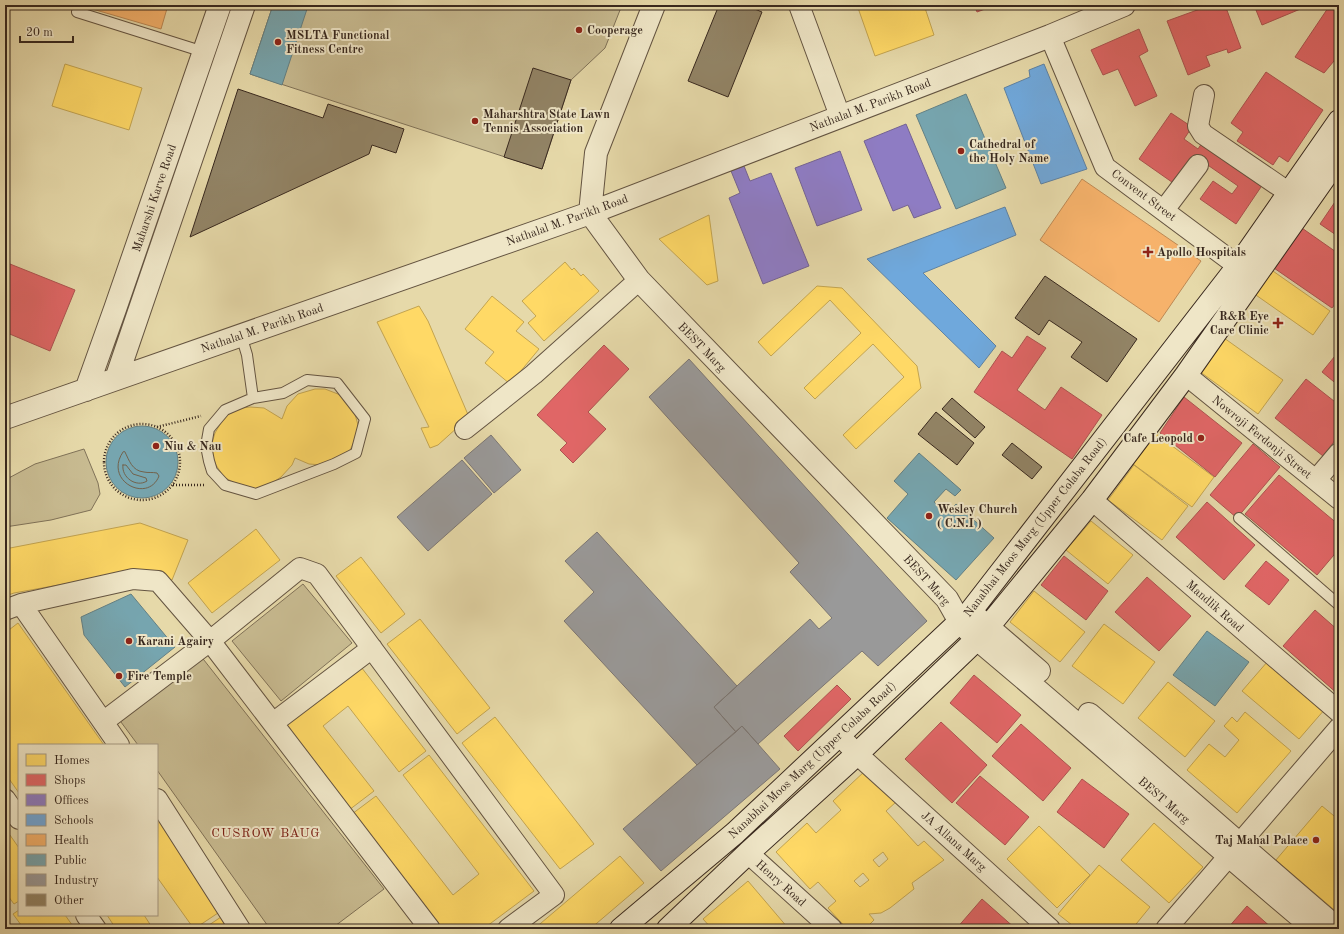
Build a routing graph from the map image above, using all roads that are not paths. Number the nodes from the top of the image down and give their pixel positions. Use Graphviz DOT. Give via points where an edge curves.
graph roads {
  1 [pos="220,5"];
  2 [pos="244,5"];
  3 [pos="654,5"];
  4 [pos="799,5"];
  5 [pos="1124,5"];
  6 [pos="77,12"];
  7 [pos="1050,36"];
  8 [pos="204,52"];
  9 [pos="1204,95"];
  10 [pos="840,116"];
  11 [pos="1339,121"];
  12 [pos="1339,157"];
  13 [pos="1198,165"];
  14 [pos="1288,192"];
  15 [pos="1164,210"];
  16 [pos="590,213"];
  17 [pos="1238,266"];
  18 [pos="639,280"];
  19 [pos="241,336"];
  20 [pos="1186,375"];
  21 [pos="116,379"];
  22 [pos="86,390"];
  23 [pos="253,398"];
  24 [pos="5,418"];
  25 [pos="465,429"];
  26 [pos="1339,453"];
  27 [pos="1316,480"];
  28 [pos="1339,499"];
  29 [pos="1092,500"];
  30 [pos="1239,518"];
  31 [pos="1339,605"];
  32 [pos="13,607"];
  33 [pos="965,617"];
  34 [pos="982,633"];
  35 [pos="210,642"];
  36 [pos="372,648"];
  37 [pos="1339,712"];
  38 [pos="103,722"];
  39 [pos="273,723"];
  40 [pos="1339,728"];
  41 [pos="840,736"];
  42 [pos="118,744"];
  43 [pos="857,754"];
  44 [pos="5,799"];
  45 [pos="159,808"];
  46 [pos="18,818"];
  47 [pos="1234,850"];
  48 [pos="748,853"];
  49 [pos="87,916"];
  50 [pos="96,929"];
  51 [pos="240,929"];
  52 [pos="430,929"];
  53 [pos="508,929"];
  54 [pos="620,929"];
  55 [pos="668,929"];
  56 [pos="832,929"];
  57 [pos="1050,929"];
  58 [pos="1166,929"];
  59 [pos="1315,929"];
  60 [pos="1338,929"];
  1 -- 8 [label="street, Maharshi Karve Road"];
  2 -- 21 [label="street, Maharshi Karve Road"];
  3 -- 16 [label="street" via="596,153"];
  4 -- 10 [label="street"];
  5 -- 7 [label="street, Nathalal M. Parikh Road"];
  6 -- 8 [label="lane"];
  7 -- 10 [label="street, Nathalal M. Parikh Road"];
  7 -- 15 [label="street, Convent Street" via="1105,167"];
  8 -- 22 [label="street, Maharshi Karve Road"];
  9 -- 14 [label="street" via="1198,126 1203,134"];
  10 -- 16 [label="street, Nathalal M. Parikh Road"];
  11 -- 14 [label="street, Nanabhai Moos Marg (Upper Colaba Road)"];
  12 -- 20 [label="street, Nanabhai Moos Marg (Upper Colaba Road)"];
  13 -- 15 [label="street"];
  14 -- 17 [label="street, Nanabhai Moos Marg (Upper Colaba Road)"];
  15 -- 17 [label="street, Convent Street"];
  16 -- 18 [label="street, BEST Marg"];
  16 -- 19 [label="street, Nathalal M. Parikh Road"];
  17 -- 33 [label="street, Nanabhai Moos Marg (Upper Colaba Road)"];
  18 -- 25 [label="street" via="534,374"];
  18 -- 33 [label="street, BEST Marg"];
  19 -- 21 [label="street, Nathalal M. Parikh Road"];
  19 -- 23 [label="lane" via="247,355"];
  20 -- 27 [label="street, Nowroji Ferdonji Street"];
  20 -- 29 [label="street, Nanabhai Moos Marg (Upper Colaba Road)"];
  21 -- 22 [label="street, Nathalal M. Parikh Road"];
  22 -- 24 [label="street, Nathalal M. Parikh Road"];
  23 -- 23 [label="lane" via="283,393 307,380 337,383 365,419 356,453 256,494 224,485 212,471 206,446 209,429 225,410"];
  26 -- 27 [label="street"];
  27 -- 28 [label="street, Nowroji Ferdonji Street"];
  29 -- 34 [label="street, Nanabhai Moos Marg (Upper Colaba Road)"];
  29 -- 37 [label="street, Mandlik Road"];
  30 -- 31 [label="lane"];
  32 -- 35 [label="street" via="134,579 158,581"];
  32 -- 38 [label="street"];
  33 -- 34 [label="street, BEST Marg"];
  33 -- 41 [label="street, Nanabhai Moos Marg (Upper Colaba Road)"];
  34 -- 43 [label="street, Nanabhai Moos Marg (Upper Colaba Road)"];
  34 -- 47 [label="street, BEST Marg" via="1146,762"];
  35 -- 36 [label="street" via="300,568 317,574"];
  35 -- 38 [label="street"];
  35 -- 39 [label="street"];
  36 -- 39 [label="street"];
  36 -- 53 [label="street" via="554,895"];
  38 -- 42 [label="street"];
  39 -- 52 [label="street"];
  40 -- 47 [label="street"];
  41 -- 43 [label="street, JA Allana Marg"];
  41 -- 54 [label="street, Nanabhai Moos Marg (Upper Colaba Road)" via="735,833"];
  43 -- 48 [label="street, Nanabhai Moos Marg (Upper Colaba Road)"];
  43 -- 57 [label="street, JA Allana Marg"];
  44 -- 46 [label="street"];
  45 -- 51 [label="street"];
  47 -- 58 [label="street"];
  47 -- 59 [label="street"];
  47 -- 60 [label="street"];
  48 -- 55 [label="street, Nanabhai Moos Marg (Upper Colaba Road)"];
  48 -- 56 [label="street, Henry Road"];
  49 -- 50 [label="street"];
}
